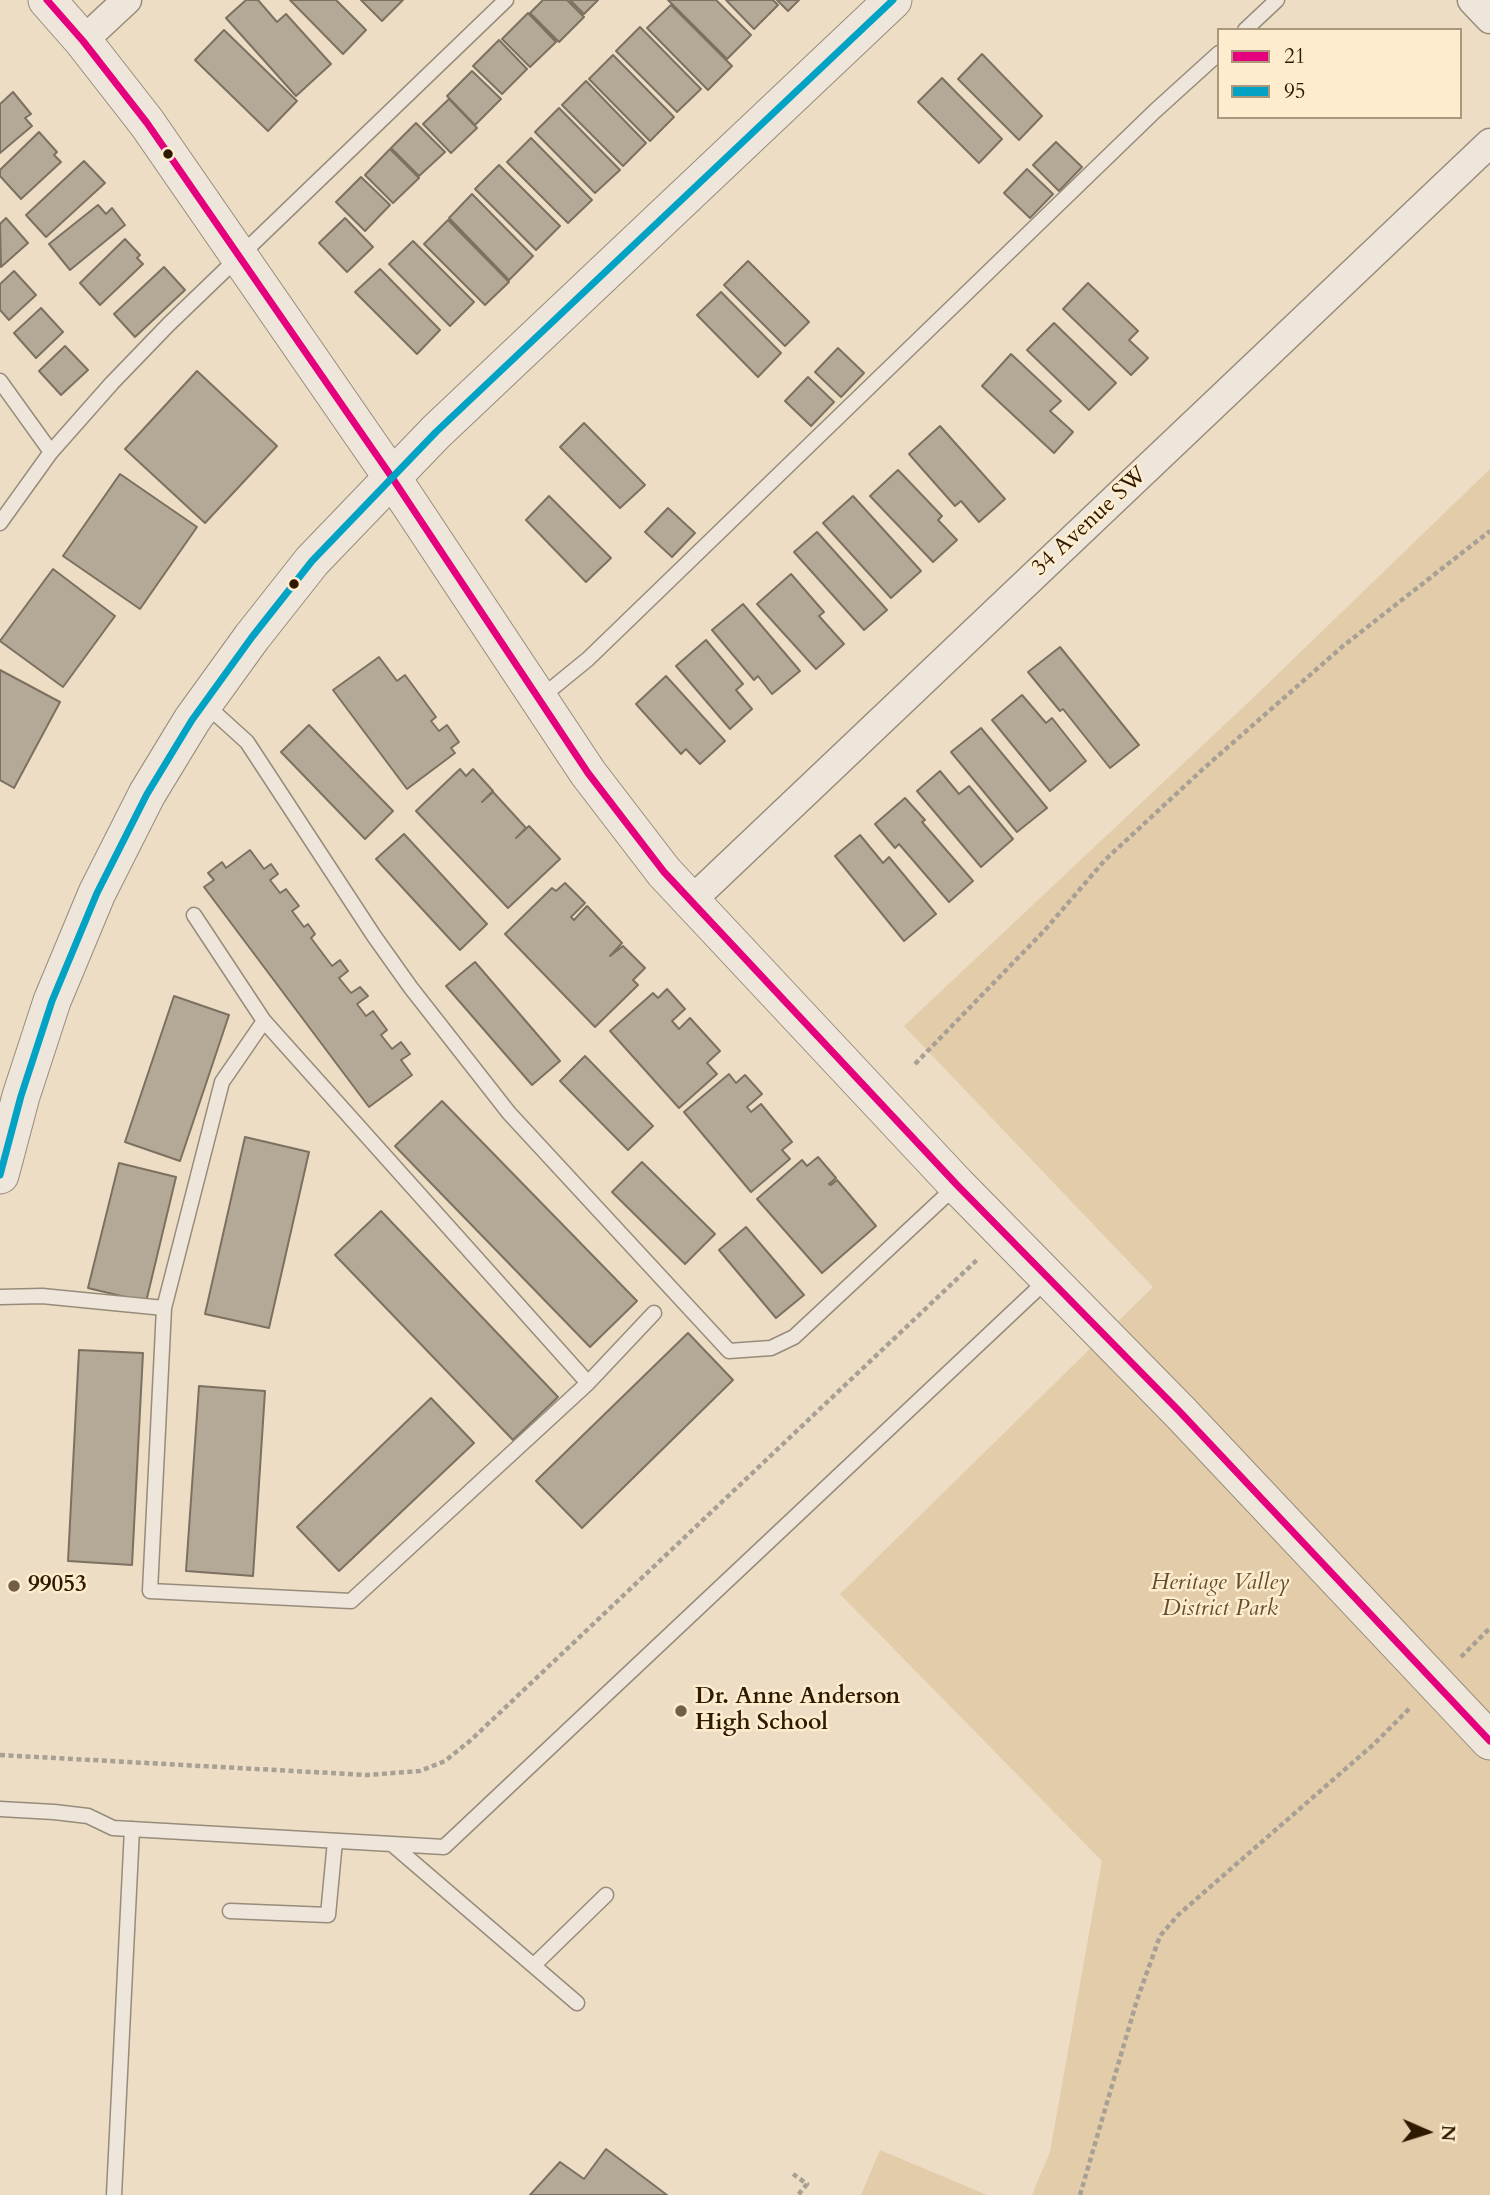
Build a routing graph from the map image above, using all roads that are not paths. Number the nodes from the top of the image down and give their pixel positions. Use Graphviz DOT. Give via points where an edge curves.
graph roads {
  1 [pos="47,0"];
  2 [pos="127,0"];
  3 [pos="506,0"];
  4 [pos="893,0"];
  5 [pos="1278,0"];
  6 [pos="1472,0"];
  7 [pos="1490,19"];
  8 [pos="1247,28"];
  9 [pos="83,41"];
  10 [pos="1217,55"];
  11 [pos="1490,143"];
  12 [pos="240,258"];
  13 [pos="0,381"];
  14 [pos="51,452"];
  15 [pos="391,477"];
  16 [pos="0,523"];
  17 [pos="538,699"];
  18 [pos="204,704"];
  19 [pos="690,902"];
  20 [pos="194,915"];
  21 [pos="264,1021"];
  22 [pos="0,1175"];
  23 [pos="957,1185"];
  24 [pos="1049,1278"];
  25 [pos="0,1297"];
  26 [pos="164,1308"];
  27 [pos="654,1313"];
  28 [pos="588,1382"];
  29 [pos="1490,1741"];
  30 [pos="0,1809"];
  31 [pos="132,1829"];
  32 [pos="335,1841"];
  33 [pos="393,1845"];
  34 [pos="606,1895"];
  35 [pos="230,1911"];
  36 [pos="534,1965"];
  37 [pos="576,2003"];
  38 [pos="114,2195"];
  1 -- 9 [label="street"];
  2 -- 9 [label="street"];
  3 -- 12 [label="lane"];
  4 -- 15 [label="street"];
  5 -- 8 [label="lane"];
  6 -- 7 [label="street"];
  9 -- 12 [label="street" via="147,122"];
  10 -- 17 [label="lane" via="588,659"];
  11 -- 19 [label="street, 34 Avenue SW"];
  12 -- 14 [label="lane" via="169,324"];
  12 -- 15 [label="street"];
  13 -- 14 [label="lane"];
  14 -- 16 [label="lane"];
  15 -- 17 [label="street"];
  15 -- 18 [label="street" via="312,561"];
  17 -- 19 [label="street" via="589,774"];
  18 -- 22 [label="street" via="147,794 97,893 52,1001"];
  18 -- 23 [label="lane" via="247,741 374,936 509,1113 729,1351 771,1348 794,1337"];
  19 -- 23 [label="street"];
  20 -- 21 [label="lane"];
  21 -- 26 [label="lane" via="222,1082"];
  21 -- 28 [label="lane"];
  23 -- 24 [label="street"];
  24 -- 29 [label="street"];
  24 -- 33 [label="lane" via="444,1847"];
  25 -- 26 [label="lane" via="41,1296"];
  26 -- 28 [label="lane" via="150,1591 351,1601"];
  27 -- 28 [label="lane"];
  30 -- 31 [label="lane" via="89,1816 113,1828"];
  31 -- 32 [label="lane"];
  31 -- 38 [label="lane"];
  32 -- 33 [label="lane"];
  32 -- 35 [label="lane" via="328,1915"];
  33 -- 36 [label="lane"];
  34 -- 36 [label="lane"];
  36 -- 37 [label="lane"];
}
